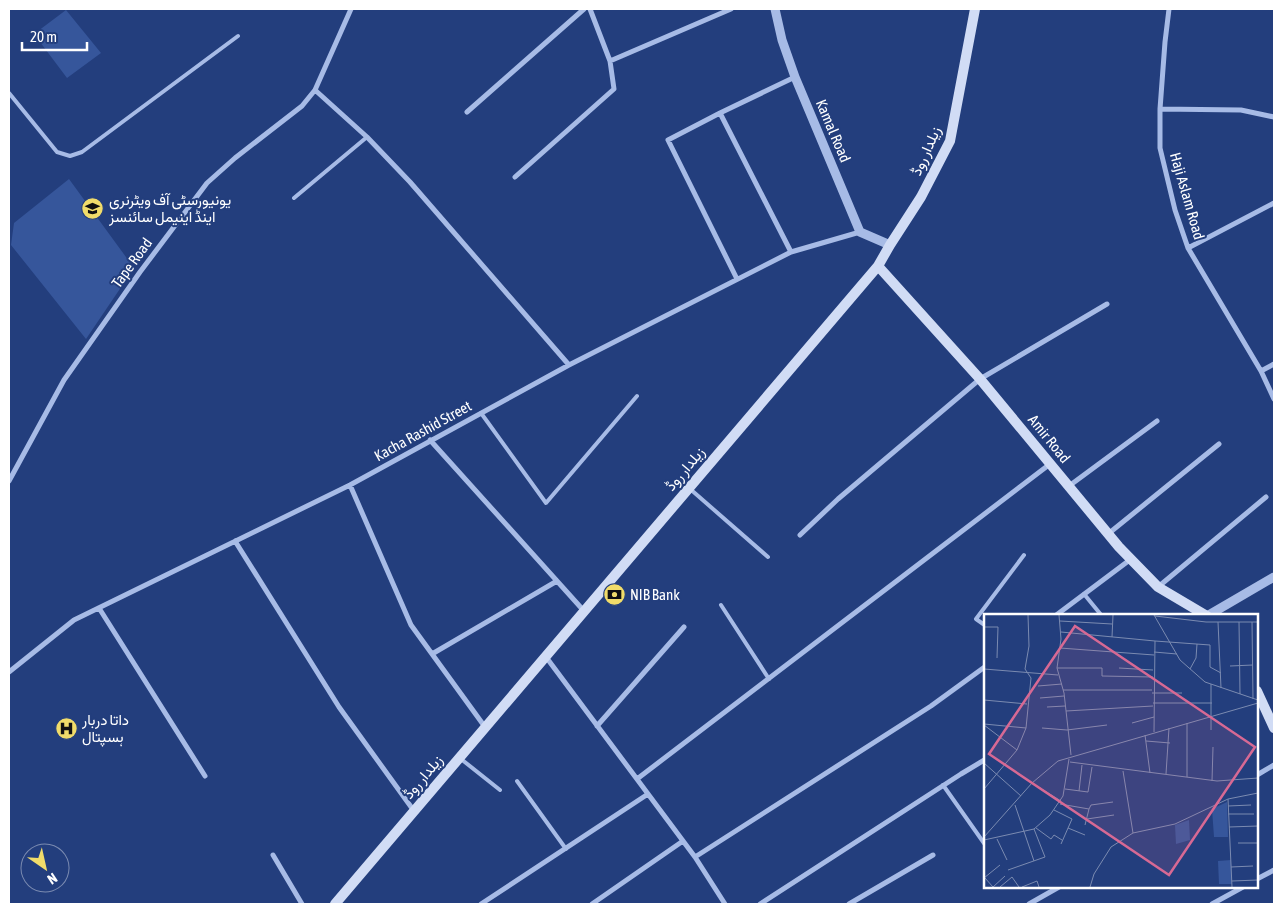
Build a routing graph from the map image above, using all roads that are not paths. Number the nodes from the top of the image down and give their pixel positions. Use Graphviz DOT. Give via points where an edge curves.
graph roads {
  1 [pos="351,9"];
  2 [pos="584,9"];
  3 [pos="590,9"];
  4 [pos="731,9"];
  5 [pos="778,9"];
  6 [pos="974,9"];
  7 [pos="1169,9"];
  8 [pos="238,36"];
  9 [pos="610,61"];
  10 [pos="795,77"];
  11 [pos="315,90"];
  12 [pos="9,93"];
  13 [pos="1160,109"];
  14 [pos="467,112"];
  15 [pos="720,113"];
  16 [pos="1274,117"];
  17 [pos="367,137"];
  18 [pos="515,177"];
  19 [pos="294,198"];
  20 [pos="1274,203"];
  21 [pos="860,232"];
  22 [pos="890,244"];
  23 [pos="1188,248"];
  24 [pos="791,252"];
  25 [pos="878,266"];
  26 [pos="737,279"];
  27 [pos="1107,304"];
  28 [pos="569,364"];
  29 [pos="1274,364"];
  30 [pos="1261,371"];
  31 [pos="980,379"];
  32 [pos="637,396"];
  33 [pos="1274,399"];
  34 [pos="481,414"];
  35 [pos="1157,421"];
  36 [pos="430,440"];
  37 [pos="1219,444"];
  38 [pos="1050,464"];
  39 [pos="9,482"];
  40 [pos="350,485"];
  41 [pos="1069,486"];
  42 [pos="689,488"];
  43 [pos="1266,497"];
  44 [pos="1108,534"];
  45 [pos="800,535"];
  46 [pos="235,541"];
  47 [pos="1024,555"];
  48 [pos="768,557"];
  49 [pos="1131,560"];
  50 [pos="1274,577"];
  51 [pos="557,581"];
  52 [pos="1158,587"];
  53 [pos="1084,594"];
  54 [pos="721,605"];
  55 [pos="99,608"];
  56 [pos="584,612"];
  57 [pos="1058,614"];
  58 [pos="1100,614"];
  59 [pos="1204,614"];
  60 [pos="1210,614"];
  61 [pos="984,624"];
  62 [pos="684,627"];
  63 [pos="432,654"];
  64 [pos="546,657"];
  65 [pos="984,667"];
  66 [pos="9,672"];
  67 [pos="768,679"];
  68 [pos="1258,693"];
  69 [pos="597,726"];
  70 [pos="485,728"];
  71 [pos="1274,728"];
  72 [pos="459,758"];
  73 [pos="984,760"];
  74 [pos="1274,765"];
  75 [pos="1258,774"];
  76 [pos="205,776"];
  77 [pos="637,779"];
  78 [pos="517,781"];
  79 [pos="943,785"];
  80 [pos="500,790"];
  81 [pos="648,794"];
  82 [pos="414,811"];
  83 [pos="683,841"];
  84 [pos="984,843"];
  85 [pos="566,849"];
  86 [pos="273,855"];
  87 [pos="933,855"];
  88 [pos="695,857"];
  89 [pos="1274,870"];
  90 [pos="1258,878"];
  91 [pos="1058,888"];
  92 [pos="1241,888"];
  93 [pos="302,904"];
  94 [pos="335,904"];
  95 [pos="482,904"];
  96 [pos="592,904"];
  97 [pos="725,904"];
  98 [pos="760,904"];
  99 [pos="849,904"];
  100 [pos="1028,904"];
  101 [pos="1212,904"];
  1 -- 11 [label="street, Tape Road"];
  2 -- 14 [label="street"];
  3 -- 9 [label="street"];
  4 -- 9 [label="street"];
  5 -- 10 [label="street, Kamal Road" via="782,40"];
  6 -- 22 [label="main road, زیلدار روڈ" via="950,140 921,197"];
  7 -- 13 [label="street, Haji Aslam Road"];
  8 -- 12 [label="lane" via="82,152 70,156 57,152"];
  9 -- 18 [label="street" via="614,89"];
  10 -- 15 [label="street"];
  10 -- 21 [label="street, Kamal Road"];
  11 -- 17 [label="street"];
  11 -- 39 [label="street, Tape Road" via="302,106 207,182 64,380"];
  13 -- 16 [label="street" via="1241,110"];
  13 -- 23 [label="street, Haji Aslam Road" via="1160,148"];
  15 -- 24 [label="street"];
  15 -- 26 [label="street" via="668,140"];
  17 -- 19 [label="lane"];
  17 -- 28 [label="street"];
  20 -- 23 [label="street"];
  21 -- 22 [label="street"];
  21 -- 24 [label="street, Kacha Rashid Street"];
  22 -- 25 [label="main road, زیلدار روڈ"];
  23 -- 30 [label="street, Haji Aslam Road"];
  24 -- 26 [label="street, Kacha Rashid Street"];
  25 -- 31 [label="main road, Amir Road"];
  25 -- 42 [label="main road, زیلدار روڈ"];
  26 -- 28 [label="street, Kacha Rashid Street"];
  27 -- 31 [label="street"];
  28 -- 34 [label="street, Kacha Rashid Street"];
  29 -- 30 [label="street"];
  30 -- 33 [label="street, Haji Aslam Road"];
  31 -- 38 [label="main road, Amir Road"];
  31 -- 45 [label="street"];
  32 -- 34 [label="lane" via="546,503"];
  34 -- 36 [label="street, Kacha Rashid Street"];
  35 -- 41 [label="street"];
  36 -- 40 [label="street, Kacha Rashid Street"];
  36 -- 51 [label="street"];
  37 -- 44 [label="street"];
  38 -- 41 [label="main road, Amir Road"];
  38 -- 67 [label="street"];
  40 -- 46 [label="street, Kacha Rashid Street"];
  40 -- 63 [label="street" via="411,625"];
  41 -- 44 [label="main road, Amir Road"];
  42 -- 48 [label="lane"];
  42 -- 56 [label="main road, زیلدار روڈ"];
  43 -- 52 [label="street"];
  44 -- 49 [label="main road, Amir Road"];
  46 -- 55 [label="street, Kacha Rashid Street"];
  46 -- 82 [label="street" via="339,707"];
  47 -- 61 [label="lane" via="976,618"];
  49 -- 52 [label="main road, Amir Road"];
  49 -- 53 [label="street"];
  50 -- 60 [label="street"];
  51 -- 56 [label="street"];
  51 -- 63 [label="street"];
  52 -- 59 [label="main road, Amir Road"];
  53 -- 57 [label="street"];
  53 -- 58 [label="lane"];
  54 -- 67 [label="lane"];
  55 -- 66 [label="street, Kacha Rashid Street" via="74,620"];
  55 -- 76 [label="street"];
  56 -- 64 [label="main road, زیلدار روڈ"];
  62 -- 69 [label="street"];
  63 -- 70 [label="street"];
  64 -- 69 [label="street"];
  64 -- 70 [label="main road, زیلدار روڈ"];
  65 -- 88 [label="street" via="931,706"];
  67 -- 77 [label="street"];
  68 -- 71 [label="main road"];
  69 -- 77 [label="street"];
  70 -- 72 [label="main road, زیلدار روڈ"];
  72 -- 80 [label="lane"];
  72 -- 82 [label="main road, زیلدار روڈ"];
  73 -- 79 [label="street"];
  74 -- 75 [label="street"];
  77 -- 81 [label="street"];
  78 -- 85 [label="lane"];
  79 -- 84 [label="lane"];
  79 -- 98 [label="street"];
  81 -- 83 [label="street"];
  81 -- 85 [label="street"];
  82 -- 94 [label="main road, زیلدار روڈ"];
  83 -- 88 [label="street"];
  83 -- 96 [label="street"];
  85 -- 95 [label="street"];
  86 -- 93 [label="street"];
  87 -- 99 [label="street"];
  88 -- 97 [label="street"];
  89 -- 90 [label="street"];
  91 -- 100 [label="street"];
  92 -- 101 [label="street"];
}
